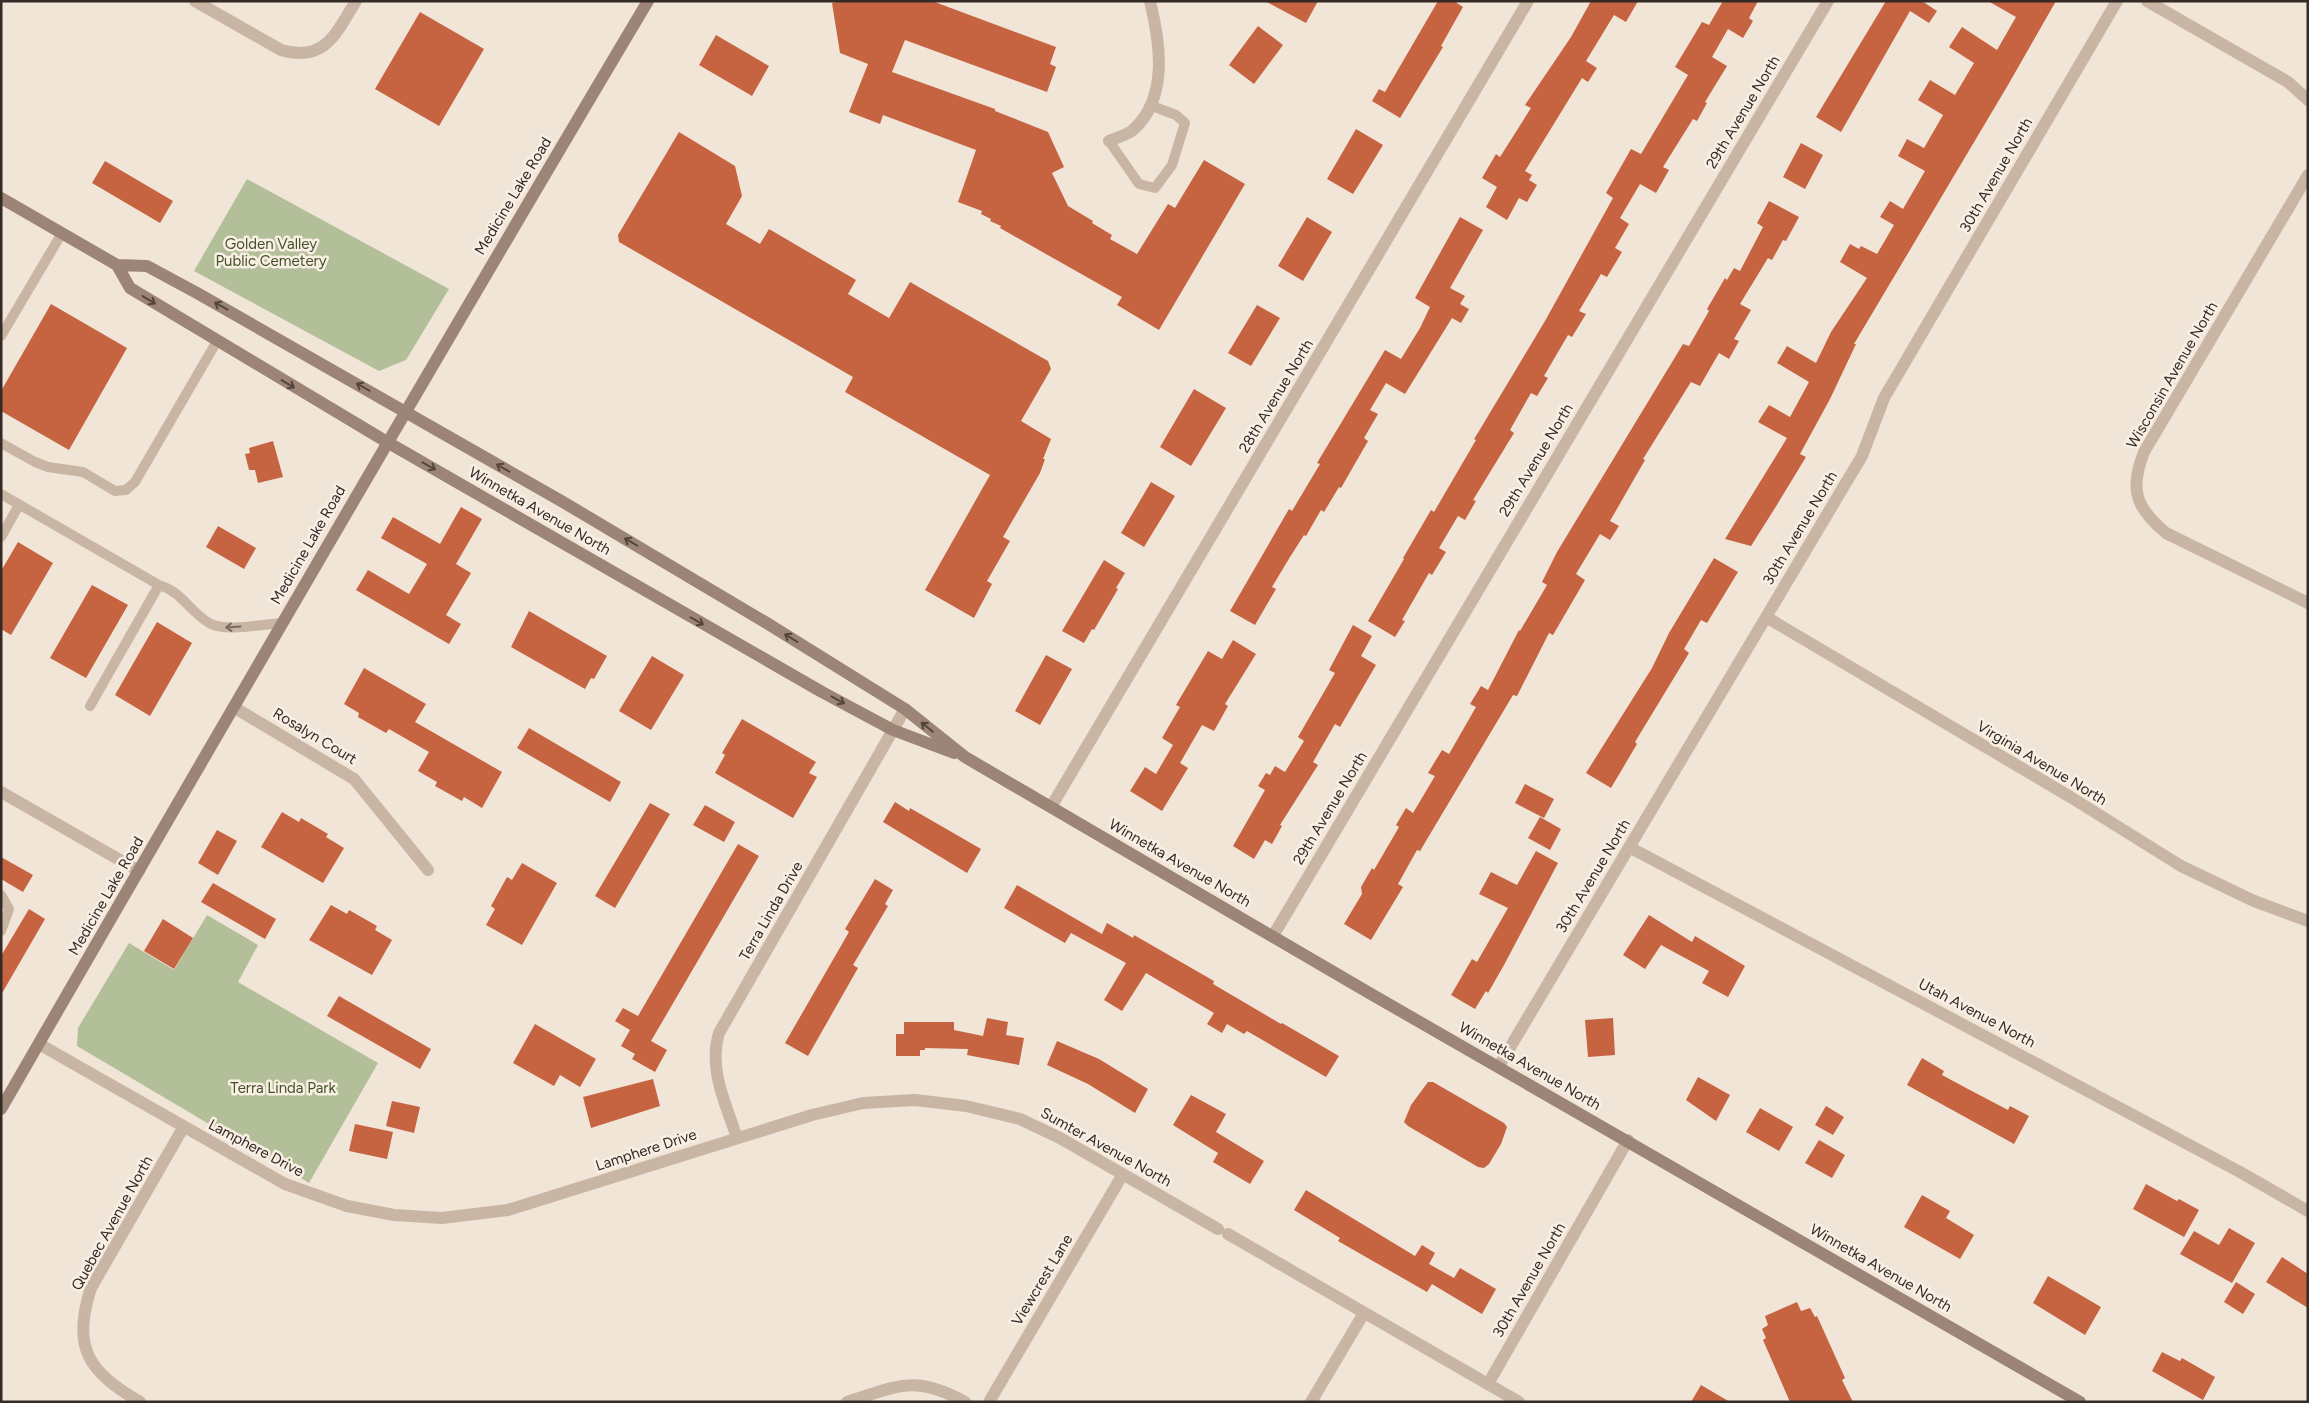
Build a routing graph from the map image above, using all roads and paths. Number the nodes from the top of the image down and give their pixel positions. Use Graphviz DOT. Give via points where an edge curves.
graph roads {
  1 [pos="195,1"];
  2 [pos="356,1"];
  3 [pos="648,1"];
  4 [pos="1150,1"];
  5 [pos="1528,1"];
  6 [pos="1828,1"];
  7 [pos="2117,1"];
  8 [pos="2147,1"];
  9 [pos="2308,100"];
  10 [pos="1152,106"];
  11 [pos="1109,141"];
  12 [pos="2308,175"];
  13 [pos="1,198"];
  14 [pos="62,232"];
  15 [pos="117,265"];
  16 [pos="1,336"];
  17 [pos="217,341"];
  18 [pos="405,411"];
  19 [pos="386,442"];
  20 [pos="1,443"];
  21 [pos="1,494"];
  22 [pos="19,505"];
  23 [pos="1,536"];
  24 [pos="158,585"];
  25 [pos="2308,603"];
  26 [pos="1766,617"];
  27 [pos="282,623"];
  28 [pos="90,706"];
  29 [pos="235,708"];
  30 [pos="905,709"];
  31 [pos="893,730"];
  32 [pos="965,757"];
  33 [pos="1,792"];
  34 [pos="1051,807"];
  35 [pos="1629,847"];
  36 [pos="428,870"];
  37 [pos="139,871"];
  38 [pos="1,895"];
  39 [pos="2308,921"];
  40 [pos="1,931"];
  41 [pos="1273,936"];
  42 [pos="39,1044"];
  43 [pos="1499,1066"];
  44 [pos="1,1109"];
  45 [pos="183,1128"];
  46 [pos="737,1138"];
  47 [pos="1628,1140"];
  48 [pos="1123,1174"];
  49 [pos="2308,1211"];
  50 [pos="1364,1313"];
  51 [pos="1488,1384"];
  52 [pos="140,1402"];
  53 [pos="847,1402"];
  54 [pos="965,1402"];
  55 [pos="989,1402"];
  56 [pos="1312,1402"];
  57 [pos="1519,1402"];
  58 [pos="2080,1402"];
  1 -- 2 [label="street" via="281,50 295,54 309,54 326,46"];
  3 -- 18 [label="main road, Medicine Lake Road"];
  4 -- 10 [label="street" via="1159,61"];
  5 -- 34 [label="street, 28th Avenue North"];
  6 -- 41 [label="street, 29th Avenue North"];
  7 -- 26 [label="street, 30th Avenue North" via="1884,398 1862,456"];
  8 -- 9 [label="street" via="2288,82"];
  10 -- 11 [label="street" via="1133,131"];
  10 -- 11 [label="lane" via="1176,115 1185,123 1172,165 1155,188 1139,184"];
  12 -- 25 [label="street, Wisconsin Avenue North" via="2144,452 2136,490 2141,506 2166,533"];
  13 -- 14 [label="main road, Winnetka Avenue North"];
  14 -- 15 [label="main road, Winnetka Avenue North"];
  14 -- 16 [label="lane"];
  15 -- 17 [label="main road, Winnetka Avenue North, one-way" via="130,288"];
  18 -- 15 [label="main road, Winnetka Avenue North, one-way" via="147,266"];
  17 -- 19 [label="main road, Winnetka Avenue North, one-way"];
  17 -- 20 [label="lane" via="135,482 126,490 115,491 83,472 48,467"];
  18 -- 19 [label="main road, Medicine Lake Road"];
  30 -- 18 [label="main road, Winnetka Avenue North, one-way" via="765,622"];
  19 -- 27 [label="main road, Medicine Lake Road"];
  19 -- 31 [label="main road, Winnetka Avenue North, one-way" via="748,651"];
  21 -- 22 [label="lane"];
  22 -- 23 [label="lane"];
  22 -- 24 [label="lane"];
  27 -- 24 [label="lane, one-way" via="235,627 213,625 172,589"];
  24 -- 28 [label="lane"];
  26 -- 35 [label="street, 30th Avenue North"];
  26 -- 39 [label="street, Virginia Avenue North" via="2181,866 2254,901"];
  27 -- 29 [label="main road, Medicine Lake Road"];
  29 -- 36 [label="street, Rosalyn Court" via="354,778"];
  29 -- 37 [label="main road, Medicine Lake Road"];
  30 -- 31 [label="street, Terra Linda Drive"];
  32 -- 30 [label="main road, Winnetka Avenue North, one-way"];
  31 -- 32 [label="main road, Winnetka Avenue North"];
  31 -- 46 [label="street, Terra Linda Drive" via="719,1034 714,1065"];
  32 -- 34 [label="main road, Winnetka Avenue North"];
  33 -- 37 [label="street"];
  34 -- 41 [label="main road, Winnetka Avenue North"];
  35 -- 43 [label="street, 30th Avenue North"];
  35 -- 49 [label="street, Utah Avenue North"];
  37 -- 42 [label="main road, Medicine Lake Road"];
  38 -- 40 [label="lane" via="9,909"];
  41 -- 43 [label="main road, Winnetka Avenue North"];
  42 -- 44 [label="main road, Medicine Lake Road"];
  42 -- 45 [label="street, Lamphere Drive"];
  43 -- 47 [label="main road, Winnetka Avenue North"];
  45 -- 46 [label="street, Lamphere Drive" via="285,1184 316,1196 375,1211 442,1218 508,1210"];
  45 -- 52 [label="street, Quebec Avenue North" via="91,1288 84,1310 83,1334 88,1355 100,1375"];
  46 -- 48 [label="street, Sumter Avenue North" via="863,1103 915,1100 966,1106 1020,1119"];
  47 -- 51 [label="street, 30th Avenue North"];
  47 -- 58 [label="main road, Winnetka Avenue North"];
  48 -- 50 [label="street, Sumter Avenue North"];
  48 -- 55 [label="street, Viewcrest Lane"];
  50 -- 51 [label="street, Sumter Avenue North"];
  50 -- 56 [label="street"];
  51 -- 57 [label="street, Sumter Avenue North"];
  53 -- 54 [label="street" via="909,1384 931,1387"];
}
